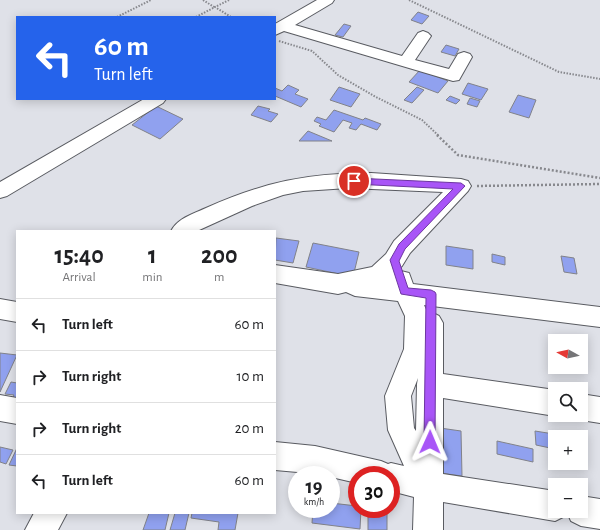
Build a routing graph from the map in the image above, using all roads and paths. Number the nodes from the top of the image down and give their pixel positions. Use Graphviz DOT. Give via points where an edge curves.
graph roads {
  1 [pos="151,0"];
  2 [pos="203,0"];
  3 [pos="229,0"];
  4 [pos="327,0"];
  5 [pos="409,0"];
  6 [pos="215,7"];
  7 [pos="118,16"];
  8 [pos="198,16"];
  9 [pos="229,16"];
  10 [pos="279,28"];
  11 [pos="423,36"];
  12 [pos="276,40"];
  13 [pos="464,57"];
  14 [pos="406,62"];
  15 [pos="600,79"];
  16 [pos="155,100"];
  17 [pos="600,178"];
  18 [pos="600,184"];
  19 [pos="461,186"];
  20 [pos="0,191"];
  21 [pos="183,230"];
  22 [pos="394,260"];
  23 [pos="276,274"];
  24 [pos="338,284"];
  25 [pos="404,291"];
  26 [pos="431,294"];
  27 [pos="0,309"];
  28 [pos="16,312"];
  29 [pos="600,317"];
  30 [pos="430,384"];
  31 [pos="548,402"];
  32 [pos="0,408"];
  33 [pos="588,408"];
  34 [pos="600,410"];
  35 [pos="16,412"];
  36 [pos="276,456"];
  37 [pos="348,468"];
  38 [pos="400,479"];
  39 [pos="429,486"];
  40 [pos="548,505"];
  41 [pos="588,512"];
  42 [pos="51,514"];
  43 [pos="600,514"];
  44 [pos="40,530"];
  45 [pos="428,530"];
  1 -- 7 [label="path"];
  2 -- 6 [label="path"];
  3 -- 6 [label="path"];
  4 -- 10 [label="street"];
  5 -- 15 [label="path" via="559,72"];
  6 -- 8 [label="path"];
  6 -- 9 [label="path"];
  10 -- 14 [label="street"];
  11 -- 14 [label="street"];
  12 -- 17 [label="path" via="312,51 338,75 422,120 458,155"];
  13 -- 14 [label="street" via="453,76"];
  16 -- 20 [label="street"];
  18 -- 19 [label="path"];
  19 -- 21 [label="street" via="369,181 323,182 283,188 224,208"];
  19 -- 22 [label="street" via="402,247"];
  22 -- 24 [label="street" via="378,276"];
  22 -- 25 [label="street"];
  23 -- 24 [label="street"];
  24 -- 25 [label="street"];
  25 -- 26 [label="street"];
  25 -- 39 [label="street" via="417,315 416,349 398,396 401,430"];
  26 -- 29 [label="street"];
  26 -- 30 [label="street"];
  27 -- 28 [label="street"];
  30 -- 31 [label="street"];
  30 -- 39 [label="street"];
  32 -- 35 [label="street"];
  33 -- 34 [label="street"];
  36 -- 37 [label="street"];
  38 -- 39 [label="street"];
  39 -- 40 [label="street"];
  39 -- 45 [label="street"];
  41 -- 43 [label="street"];
  42 -- 44 [label="street"];
}
